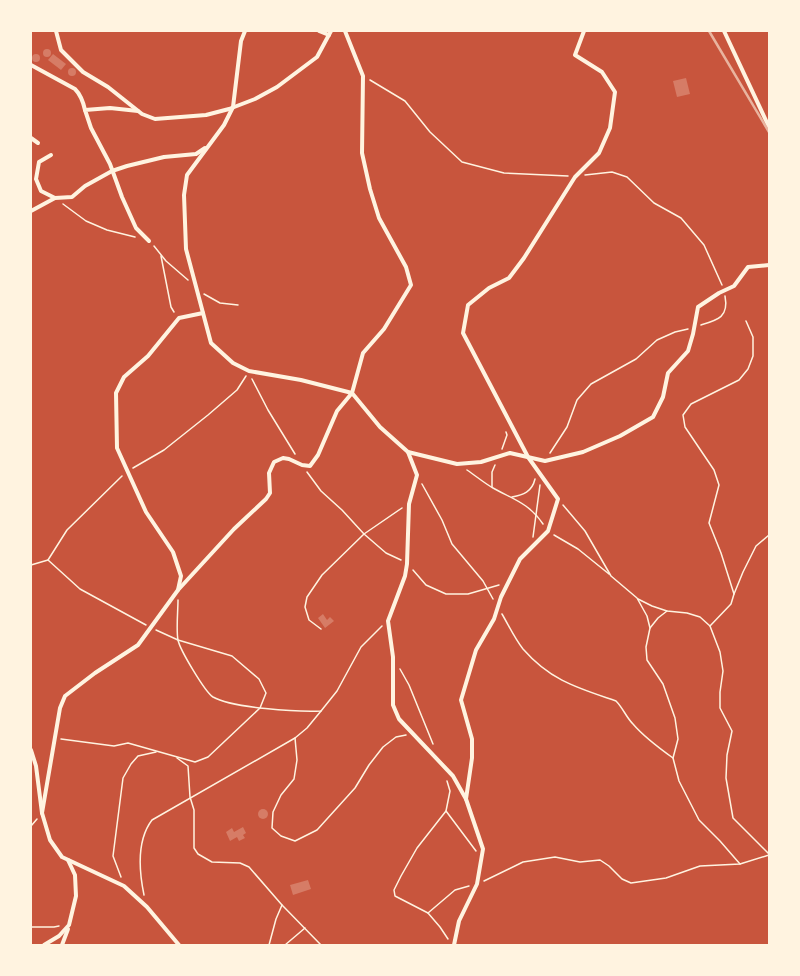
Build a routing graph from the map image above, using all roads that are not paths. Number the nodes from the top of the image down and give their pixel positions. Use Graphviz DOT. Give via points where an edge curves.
graph roads {
  1 [pos="56,31"];
  2 [pos="245,31"];
  3 [pos="320,31"];
  4 [pos="345,31"];
  5 [pos="584,31"];
  6 [pos="724,31"];
  7 [pos="330,33"];
  8 [pos="31,65"];
  9 [pos="233,107"];
  10 [pos="84,110"];
  11 [pos="138,111"];
  12 [pos="769,127"];
  13 [pos="31,138"];
  14 [pos="38,143"];
  15 [pos="210,144"];
  16 [pos="51,155"];
  17 [pos="112,171"];
  18 [pos="55,198"];
  19 [pos="31,211"];
  20 [pos="149,241"];
  21 [pos="769,264"];
  22 [pos="203,313"];
  23 [pos="352,394"];
  24 [pos="408,452"];
  25 [pos="528,457"];
  26 [pos="178,590"];
  27 [pos="31,750"];
  28 [pos="466,799"];
  29 [pos="42,813"];
  30 [pos="68,860"];
  31 [pos="69,925"];
  32 [pos="44,945"];
  33 [pos="62,945"];
  34 [pos="180,945"];
  35 [pos="454,945"];
  1 -- 11 [label="street" via="61,50 83,72 108,87"];
  2 -- 9 [label="street" via="241,41"];
  3 -- 7 [label="street"];
  4 -- 23 [label="street" via="363,76 362,153 370,189 379,218 406,267 411,285 384,329 363,353"];
  5 -- 25 [label="street" via="575,55 602,72 615,92 610,128 599,153 575,177 509,278 489,288 468,305 463,334"];
  6 -- 12 [label="street"];
  7 -- 9 [label="street" via="317,57 300,70 277,87"];
  8 -- 10 [label="street" via="75,89 83,100"];
  9 -- 11 [label="street" via="206,114 155,119"];
  9 -- 15 [label="street"];
  10 -- 11 [label="street" via="110,108"];
  10 -- 17 [label="street"];
  13 -- 14 [label="street"];
  15 -- 17 [label="street" via="196,154 164,157"];
  15 -- 22 [label="street" via="187,175 184,195 186,249"];
  16 -- 18 [label="street" via="39,162 36,179 41,191"];
  17 -- 18 [label="street" via="97,178 72,197"];
  17 -- 20 [label="street" via="136,228"];
  18 -- 19 [label="street"];
  21 -- 25 [label="street" via="748,267 734,286 698,307 688,352 668,372 663,397 653,417 620,436 583,452 545,461"];
  22 -- 23 [label="street" via="211,343 233,363 249,372 301,380"];
  22 -- 26 [label="street" via="179,318 148,356 124,377 116,393 118,448 146,512 173,552 181,576"];
  23 -- 24 [label="street" via="380,427"];
  23 -- 26 [label="street" via="337,412 318,455 310,466 289,458 274,462 269,473 270,493 266,499 234,529"];
  24 -- 25 [label="street" via="457,464 481,462 510,453"];
  24 -- 28 [label="street" via="417,475 409,504 405,576 388,620 393,657 393,705 399,719 453,776"];
  25 -- 28 [label="street" via="558,499 548,531 520,559 501,596 494,618 476,650 461,700 472,739"];
  26 -- 29 [label="street" via="138,645 65,696 60,708"];
  27 -- 29 [label="street" via="36,766"];
  28 -- 35 [label="street" via="483,849 477,884 459,921"];
  29 -- 30 [label="street" via="50,840 62,857"];
  30 -- 31 [label="street" via="76,875 76,896"];
  30 -- 34 [label="street" via="124,886 147,907"];
  31 -- 32 [label="street" via="59,936"];
  31 -- 33 [label="street"];
}
